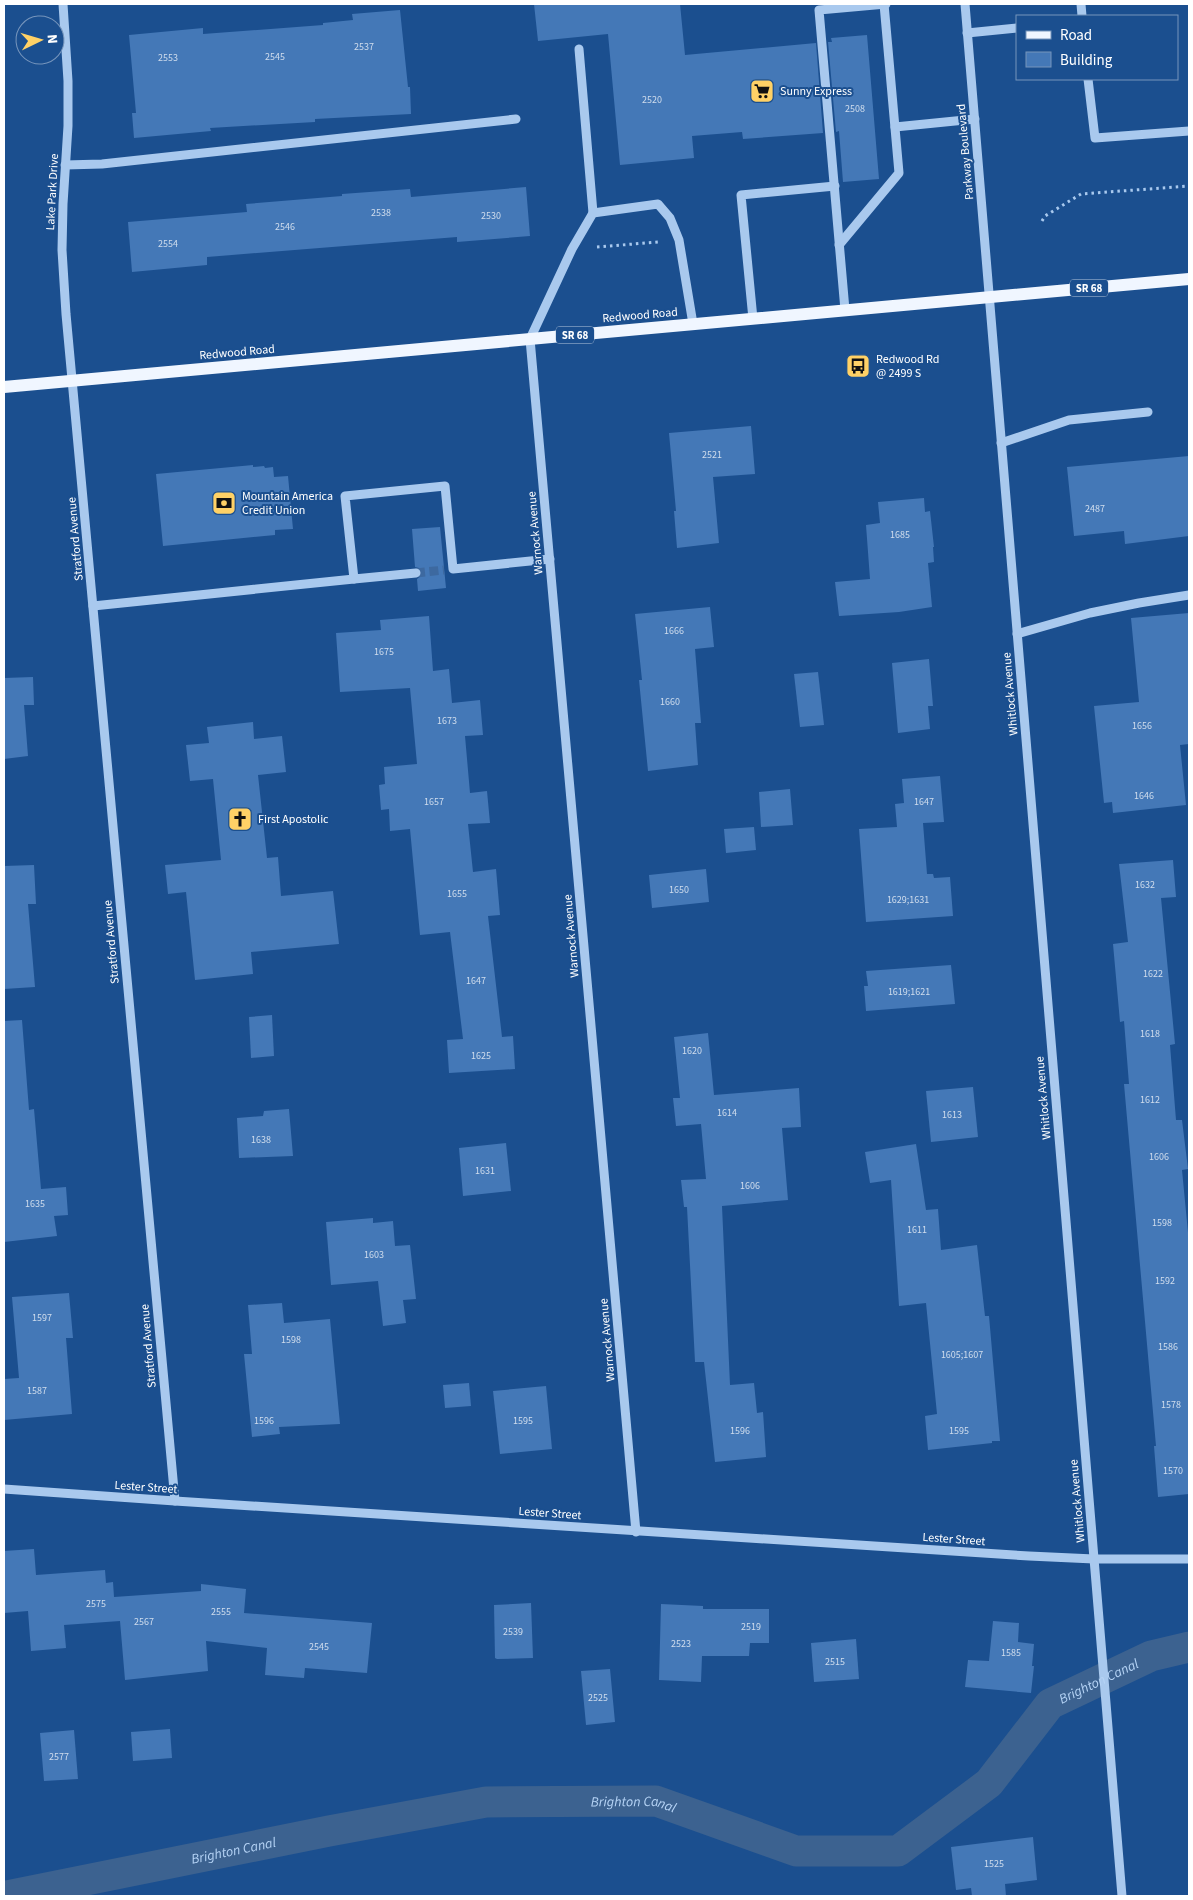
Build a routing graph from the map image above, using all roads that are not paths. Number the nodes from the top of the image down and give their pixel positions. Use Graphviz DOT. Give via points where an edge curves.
graph roads {
  1 [pos="63,4"];
  2 [pos="885,4"];
  3 [pos="965,4"];
  4 [pos="1016,28"];
  5 [pos="967,33"];
  6 [pos="579,49"];
  7 [pos="1088,80"];
  8 [pos="974,118"];
  9 [pos="516,119"];
  10 [pos="895,127"];
  11 [pos="1189,131"];
  12 [pos="65,165"];
  13 [pos="834,186"];
  14 [pos="593,213"];
  15 [pos="839,245"];
  16 [pos="1189,279"];
  17 [pos="989,297"];
  18 [pos="845,310"];
  19 [pos="753,319"];
  20 [pos="693,324"];
  21 [pos="530,339"];
  22 [pos="72,381"];
  23 [pos="4,388"];
  24 [pos="1148,412"];
  25 [pos="1001,443"];
  26 [pos="550,559"];
  27 [pos="416,573"];
  28 [pos="354,579"];
  29 [pos="1189,595"];
  30 [pos="93,606"];
  31 [pos="1017,634"];
  32 [pos="4,1488"];
  33 [pos="175,1501"];
  34 [pos="636,1532"];
  35 [pos="1094,1559"];
  36 [pos="1189,1559"];
  37 [pos="1122,1896"];
  1 -- 12 [label="street, Lake Park Drive" via="68,81"];
  2 -- 10 [label="street"];
  2 -- 13 [label="street" via="819,10"];
  3 -- 5 [label="street, Parkway Boulevard"];
  4 -- 5 [label="street"];
  5 -- 8 [label="street, Parkway Boulevard"];
  6 -- 14 [label="street"];
  7 -- 11 [label="street" via="1095,138"];
  8 -- 10 [label="street"];
  8 -- 17 [label="street, Parkway Boulevard"];
  9 -- 12 [label="street" via="112,163"];
  10 -- 15 [label="street" via="899,173"];
  12 -- 22 [label="street, Lake Park Drive" via="62,250"];
  13 -- 15 [label="street"];
  13 -- 19 [label="street" via="741,195"];
  14 -- 20 [label="street" via="658,204 670,218 679,240"];
  14 -- 21 [label="street" via="572,249"];
  15 -- 18 [label="street"];
  16 -- 17 [label="main road, Redwood Road / SR 68"];
  17 -- 18 [label="main road, Redwood Road / SR 68"];
  17 -- 25 [label="street, Whitlock Avenue"];
  18 -- 19 [label="main road, Redwood Road / SR 68"];
  19 -- 20 [label="main road, Redwood Road / SR 68"];
  20 -- 21 [label="main road, Redwood Road / SR 68"];
  21 -- 22 [label="main road, Redwood Road / SR 68"];
  21 -- 26 [label="street, Warnock Avenue"];
  22 -- 23 [label="main road, Redwood Road / SR 68"];
  22 -- 30 [label="street, Stratford Avenue"];
  24 -- 25 [label="street" via="1069,420"];
  25 -- 31 [label="street, Whitlock Avenue"];
  26 -- 28 [label="street" via="448,569 445,486 354,495 345,496"];
  26 -- 34 [label="street, Warnock Avenue"];
  27 -- 28 [label="street"];
  28 -- 30 [label="street"];
  29 -- 31 [label="street" via="1090,613"];
  30 -- 33 [label="street, Stratford Avenue"];
  31 -- 35 [label="street, Whitlock Avenue"];
  32 -- 33 [label="street, Lester Street"];
  33 -- 34 [label="street, Lester Street"];
  34 -- 35 [label="street, Lester Street"];
  35 -- 36 [label="street, Lester Street"];
  35 -- 37 [label="street, Whitlock Avenue"];
}
